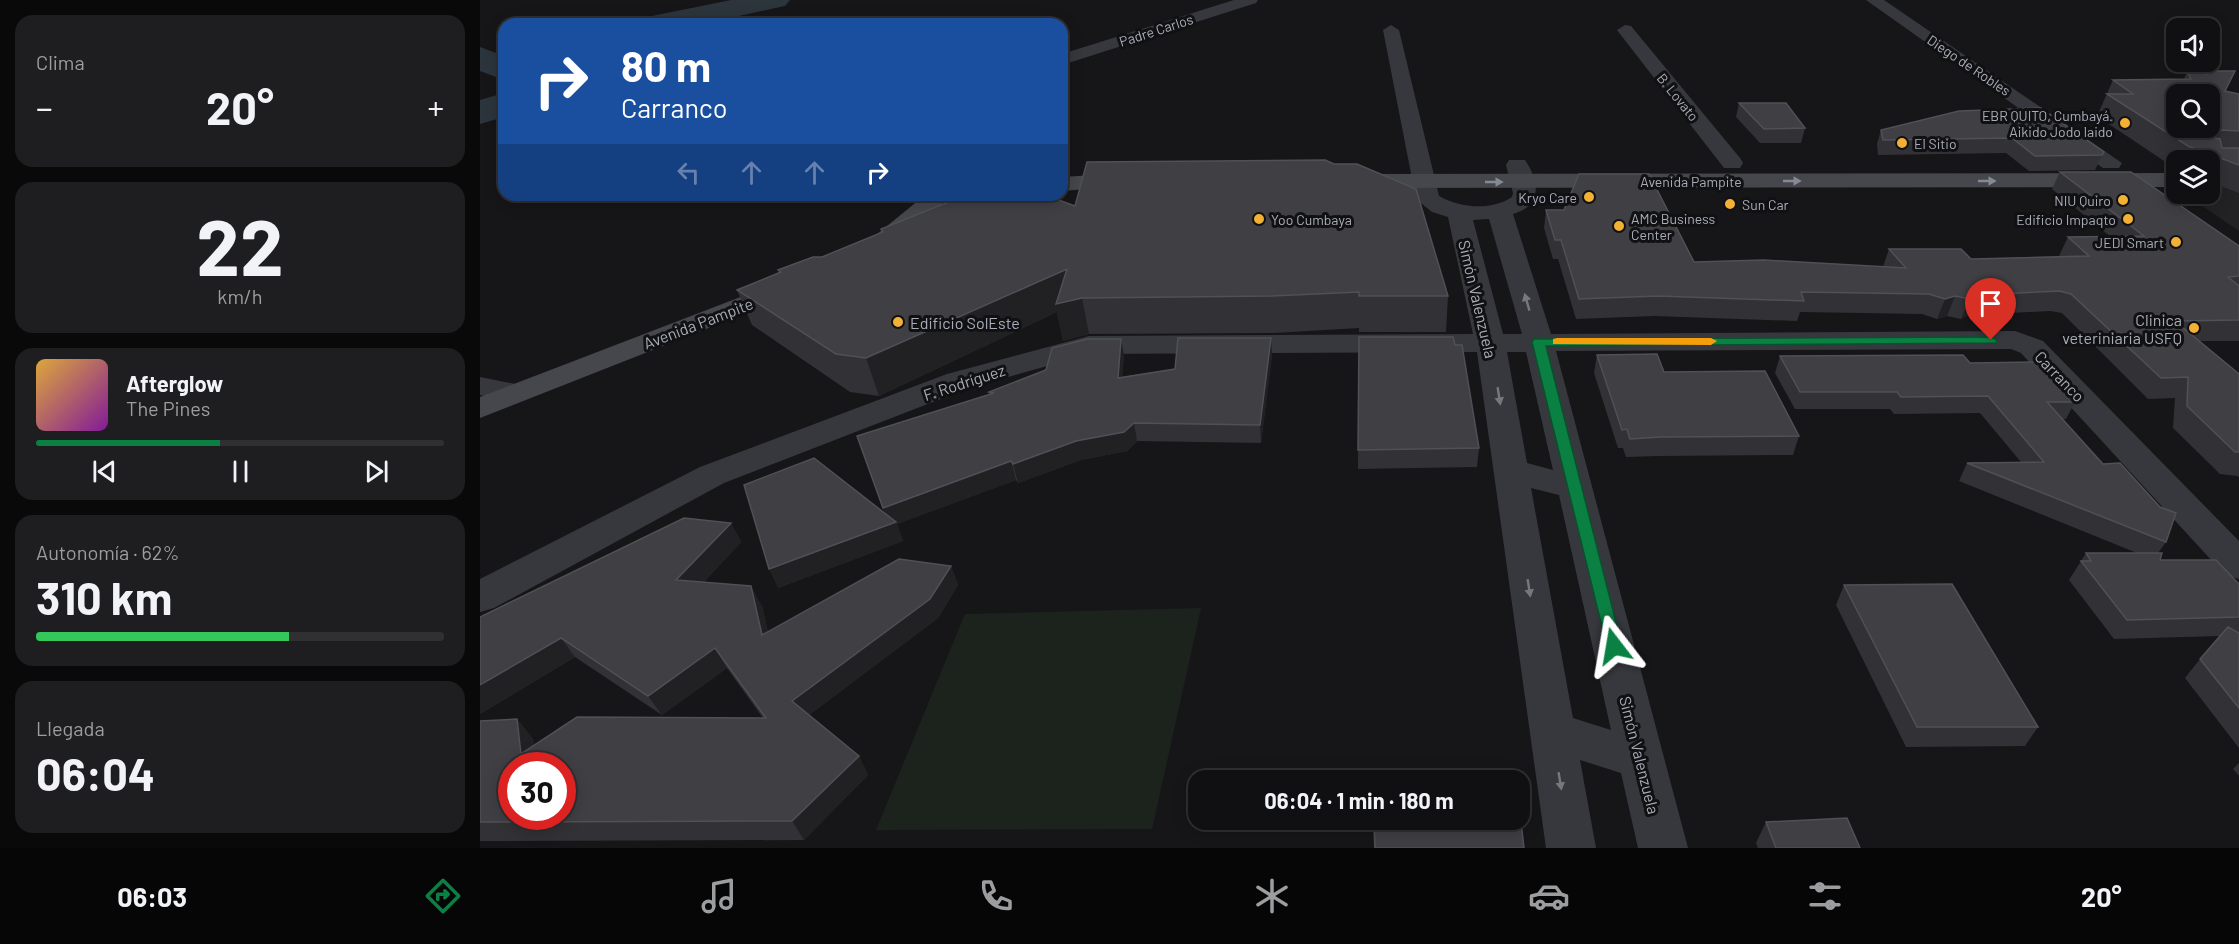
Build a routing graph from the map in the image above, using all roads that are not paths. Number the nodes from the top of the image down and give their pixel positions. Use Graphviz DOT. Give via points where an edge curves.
graph roads {
  1 [pos="1250,0"];
  2 [pos="1874,0"];
  3 [pos="1391,30"];
  4 [pos="1625,30"];
  5 [pos="1068,58"];
  6 [pos="1732,163"];
  7 [pos="2166,163"];
  8 [pos="2111,164"];
  9 [pos="1068,166"];
  10 [pos="1520,173"];
  11 [pos="1335,174"];
  12 [pos="1423,174"];
  13 [pos="2134,180"];
  14 [pos="2166,180"];
  15 [pos="1747,181"];
  16 [pos="1068,183"];
  17 [pos="2163,201"];
  18 [pos="949,203"];
  19 [pos="1499,210"];
  20 [pos="1459,212"];
  21 [pos="866,254"];
  22 [pos="813,277"];
  23 [pos="1490,342"];
  24 [pos="1539,342"];
  25 [pos="480,386"];
  26 [pos="514,393"];
  27 [pos="480,408"];
  28 [pos="1510,470"];
  29 [pos="1575,488"];
  30 [pos="2239,565"];
  31 [pos="480,597"];
  32 [pos="1552,731"];
  33 [pos="1641,760"];
  34 [pos="1570,848"];
  35 [pos="1663,848"];
  1 -- 5 [label="street, Padre Carlos"];
  2 -- 8 [label="street, Diego de Robles"];
  3 -- 12 [label="street"];
  4 -- 6 [label="street, B. Lovato"];
  6 -- 8 [label="street, Avenida Pampite"];
  6 -- 10 [label="street, Avenida Pampite"];
  6 -- 15 [label="street"];
  7 -- 8 [label="street, Avenida Pampite"];
  8 -- 13 [label="street, Diego de Robles"];
  9 -- 16 [label="street" via="1148,173"];
  10 -- 12 [label="street, Avenida Pampite"];
  10 -- 15 [label="street, Avenida Pampite"];
  10 -- 19 [label="street" via="1525,194 1522,201"];
  11 -- 12 [label="street, Avenida Pampite"];
  12 -- 20 [label="street" via="1428,199"];
  13 -- 14 [label="street, Avenida Pampite"];
  15 -- 13 [label="street, Avenida Pampite, one-way"];
  13 -- 17 [label="street, Diego de Robles"];
  18 -- 21 [label="street" via="918,215"];
  19 -- 20 [label="street"];
  24 -- 19 [label="street, Simón Valenzuela, one-way"];
  20 -- 23 [label="street, Simón Valenzuela"];
  22 -- 26 [label="street, Avenida Pampite"];
  23 -- 24 [label="street, Carranco"];
  23 -- 28 [label="street, Simón Valenzuela, one-way"];
  23 -- 31 [label="street, F. Rodríguez" via="1089,345 958,381 712,475"];
  24 -- 29 [label="street, Simón Valenzuela"];
  24 -- 30 [label="street, Carranco" via="2024,342"];
  25 -- 26 [label="street"];
  26 -- 27 [label="street, Avenida Pampite"];
  28 -- 29 [label="street"];
  28 -- 32 [label="street, Simón Valenzuela, one-way"];
  29 -- 33 [label="street, Simón Valenzuela"];
  32 -- 33 [label="street"];
  32 -- 34 [label="street, Simón Valenzuela, one-way"];
  33 -- 35 [label="street, Simón Valenzuela"];
}
